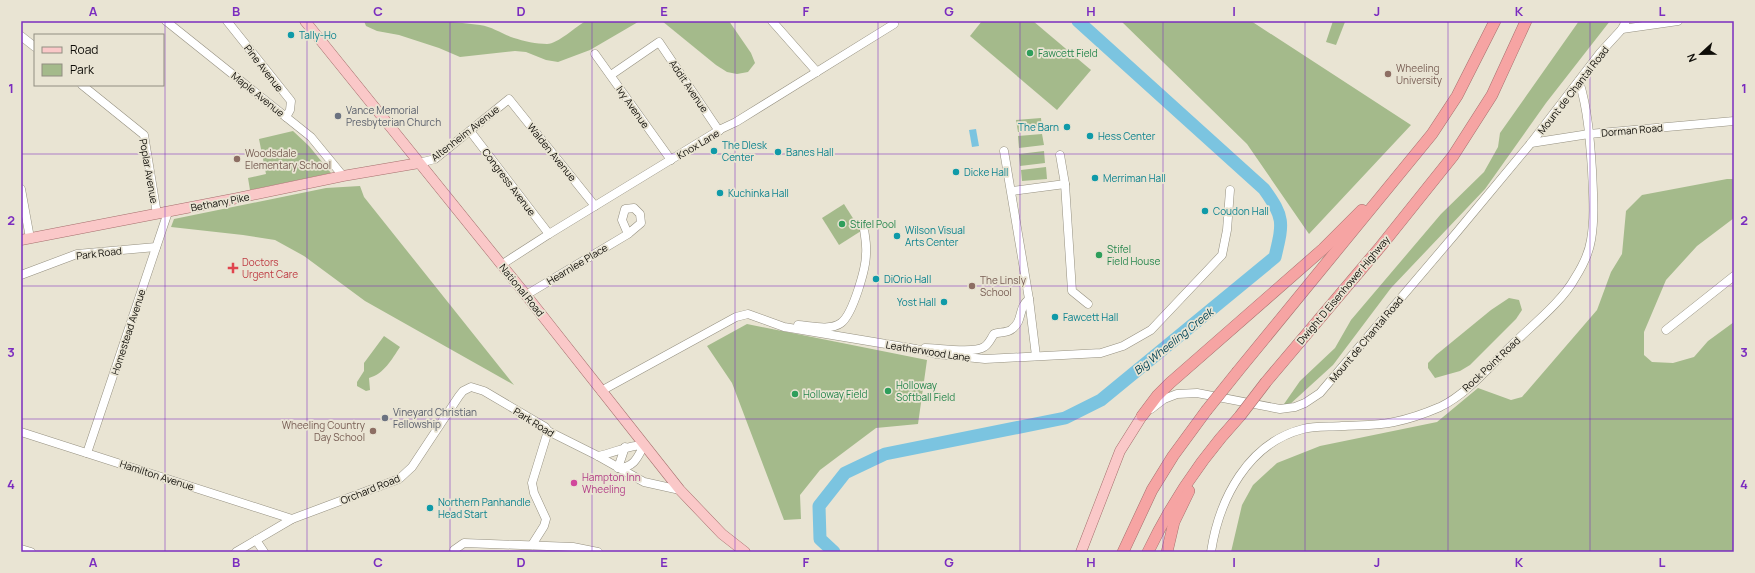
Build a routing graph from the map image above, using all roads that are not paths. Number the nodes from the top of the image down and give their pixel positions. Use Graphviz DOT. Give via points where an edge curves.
graph roads {
  1 [pos="166,21"];
  2 [pos="227,21"];
  3 [pos="305,21"];
  4 [pos="772,21"];
  5 [pos="1487,21"];
  6 [pos="1495,21"];
  7 [pos="1526,21"];
  8 [pos="1626,21"];
  9 [pos="1678,21"];
  10 [pos="894,24"];
  11 [pos="1622,29"];
  12 [pos="21,36"];
  13 [pos="34,46"];
  14 [pos="596,54"];
  15 [pos="1476,59"];
  16 [pos="817,72"];
  17 [pos="611,75"];
  18 [pos="1579,81"];
  19 [pos="83,86"];
  20 [pos="509,98"];
  21 [pos="286,117"];
  22 [pos="1734,121"];
  23 [pos="470,130"];
  24 [pos="720,130"];
  25 [pos="1589,134"];
  26 [pos="1531,143"];
  27 [pos="1004,151"];
  28 [pos="1060,155"];
  29 [pos="671,160"];
  30 [pos="419,163"];
  31 [pos="1405,168"];
  32 [pos="342,176"];
  33 [pos="1065,184"];
  34 [pos="21,189"];
  35 [pos="1230,190"];
  36 [pos="1012,191"];
  37 [pos="595,206"];
  38 [pos="168,212"];
  39 [pos="157,214"];
  40 [pos="864,229"];
  41 [pos="549,234"];
  42 [pos="628,234"];
  43 [pos="26,239"];
  44 [pos="156,247"];
  45 [pos="502,264"];
  46 [pos="21,275"];
  47 [pos="1734,276"];
  48 [pos="526,295"];
  49 [pos="1029,299"];
  50 [pos="1088,304"];
  51 [pos="772,323"];
  52 [pos="1666,330"];
  53 [pos="916,349"];
  54 [pos="1036,356"];
  55 [pos="471,387"];
  56 [pos="601,391"];
  57 [pos="1142,416"];
  58 [pos="548,431"];
  59 [pos="21,432"];
  60 [pos="1225,432"];
  61 [pos="644,445"];
  62 [pos="626,447"];
  63 [pos="87,453"];
  64 [pos="598,456"];
  65 [pos="618,468"];
  66 [pos="680,490"];
  67 [pos="292,519"];
  68 [pos="256,540"];
  69 [pos="532,545"];
  70 [pos="21,549"];
  71 [pos="454,550"];
  72 [pos="31,552"];
  73 [pos="236,552"];
  74 [pos="264,552"];
  75 [pos="598,552"];
  76 [pos="745,552"];
  77 [pos="1080,552"];
  78 [pos="1123,552"];
  79 [pos="1148,552"];
  80 [pos="1167,552"];
  81 [pos="1211,552"];
  1 -- 21 [label="street, Maple Avenue"];
  2 -- 21 [label="street, Pine Avenue" via="290,101 290,110"];
  3 -- 30 [label="main road, National Road"];
  4 -- 16 [label="street"];
  5 -- 15 [label="highway"];
  6 -- 15 [label="highway"];
  7 -- 60 [label="highway, Dwight D Eisenhower Highway, bridge" via="1492,95 1453,156"];
  8 -- 11 [label="street, Mount de Chantal Road"];
  9 -- 11 [label="street"];
  10 -- 16 [label="street, Knox Lane"];
  11 -- 18 [label="street, Mount de Chantal Road"];
  12 -- 13 [label="street"];
  14 -- 17 [label="street, Ivy Avenue"];
  15 -- 31 [label="highway" via="1432,134"];
  16 -- 24 [label="street, Knox Lane"];
  17 -- 24 [label="street, Addit Avenue" via="659,42"];
  17 -- 29 [label="street, Ivy Avenue"];
  18 -- 25 [label="street, Rock Point Road"];
  18 -- 26 [label="street, Mount de Chantal Road"];
  19 -- 39 [label="street, Poplar Avenue" via="144,135"];
  20 -- 23 [label="street, Altenheim Avenue"];
  20 -- 37 [label="street, Walden Avenue"];
  21 -- 32 [label="street, Maple Avenue" via="311,137"];
  22 -- 25 [label="street, Dorman Road"];
  23 -- 30 [label="street, Altenheim Avenue" via="435,159"];
  23 -- 41 [label="street, Congress Avenue"];
  24 -- 29 [label="street, Knox Lane"];
  25 -- 26 [label="street, Dorman Road"];
  25 -- 81 [label="street, Rock Point Road" via="1594,209 1591,242 1574,280 1562,296 1465,390 1441,406 1393,422 1304,429 1270,443 1244,469 1224,502 1214,532"];
  26 -- 57 [label="street, Mount de Chantal Road" via="1320,393 1300,405 1280,409 1197,393 1177,394 1164,399"];
  27 -- 36 [label="street"];
  28 -- 33 [label="street"];
  29 -- 37 [label="street, Knox Lane"];
  30 -- 32 [label="main road, Bethany Pike"];
  30 -- 45 [label="main road, National Road"];
  31 -- 57 [label="highway" via="1323,249 1170,383"];
  31 -- 78 [label="highway, bridge" via="1206,411 1152,490"];
  32 -- 38 [label="main road, Bethany Pike"];
  33 -- 36 [label="street"];
  33 -- 50 [label="street" via="1072,291"];
  34 -- 43 [label="street"];
  35 -- 54 [label="street, Leatherwood Lane" via="1222,255 1151,330 1123,346 1101,352"];
  36 -- 49 [label="street"];
  37 -- 41 [label="street, Knox Lane"];
  38 -- 39 [label="main road, Bethany Pike"];
  38 -- 44 [label="street, Homestead Avenue"];
  39 -- 43 [label="main road, Bethany Pike"];
  40 -- 51 [label="street" via="865,264 849,314 841,323 828,327"];
  41 -- 45 [label="street, Knox Lane"];
  42 -- 48 [label="street, Hearnlee Place"];
  44 -- 46 [label="street, Park Road" via="78,254"];
  44 -- 63 [label="street, Homestead Avenue"];
  45 -- 48 [label="main road, National Road"];
  47 -- 52 [label="street"];
  48 -- 56 [label="main road, National Road"];
  49 -- 53 [label="street" via="1022,305 1019,320 1012,330 994,334 981,348"];
  49 -- 54 [label="street"];
  51 -- 53 [label="street, Leatherwood Lane"];
  51 -- 56 [label="street, Leatherwood Lane" via="748,314 736,317"];
  53 -- 54 [label="street, Leatherwood Lane" via="985,360"];
  55 -- 58 [label="street, Park Road" via="484,391"];
  55 -- 67 [label="street, Orchard Road" via="459,396 412,467 399,479"];
  56 -- 61 [label="main road, National Road"];
  57 -- 77 [label="main road, Mount de Chantal Road" via="1120,451"];
  58 -- 64 [label="street, Park Road"];
  58 -- 69 [label="street" via="532,482 546,520"];
  59 -- 63 [label="street, Hamilton Avenue"];
  60 -- 79 [label="highway, Dwight D Eisenhower Highway" via="1186,483"];
  60 -- 80 [label="highway" via="1188,493 1174,522"];
  61 -- 62 [label="street"];
  61 -- 65 [label="street" via="636,460 627,467"];
  61 -- 66 [label="main road, National Road"];
  62 -- 64 [label="street"];
  62 -- 65 [label="street"];
  63 -- 67 [label="street, Hamilton Avenue"];
  64 -- 65 [label="street, Park Road"];
  65 -- 66 [label="street, Park Road" via="644,482"];
  66 -- 76 [label="main road, National Road" via="722,534"];
  67 -- 68 [label="street, Orchard Road"];
  68 -- 73 [label="street, Orchard Road"];
  68 -- 74 [label="street"];
  69 -- 71 [label="street" via="464,543"];
  69 -- 75 [label="street" via="573,547"];
  70 -- 72 [label="street"];
}
